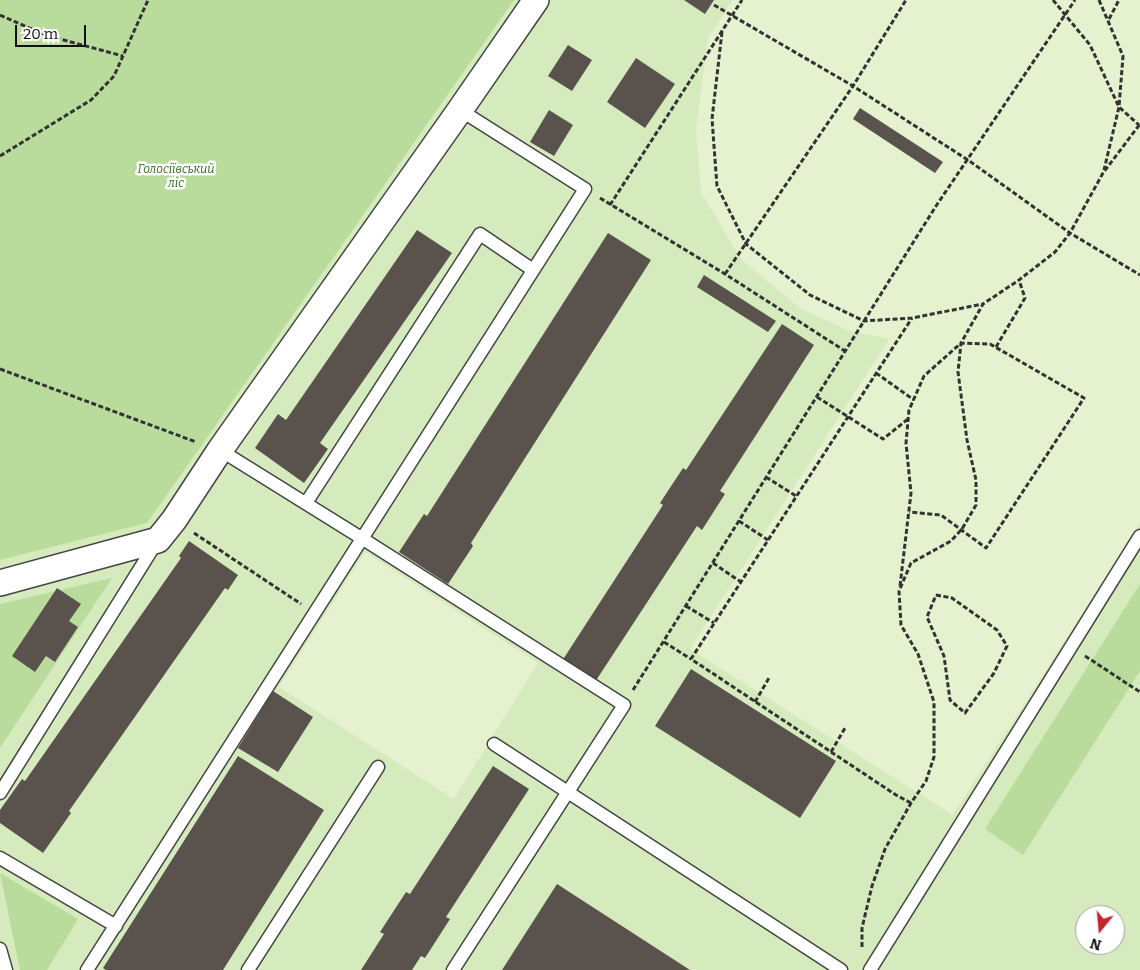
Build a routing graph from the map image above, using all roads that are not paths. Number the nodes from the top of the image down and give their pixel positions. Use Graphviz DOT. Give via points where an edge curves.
graph roads {
  1 [pos="536,0"];
  2 [pos="460,110"];
  3 [pos="533,270"];
  4 [pos="220,450"];
  5 [pos="306,503"];
  6 [pos="1140,536"];
  7 [pos="363,539"];
  8 [pos="158,540"];
  9 [pos="0,583"];
  10 [pos="494,744"];
  11 [pos="378,767"];
  12 [pos="568,791"];
  13 [pos="0,793"];
  14 [pos="0,858"];
  15 [pos="116,926"];
  16 [pos="0,949"];
  17 [pos="6,970"];
  18 [pos="87,970"];
  19 [pos="248,970"];
  20 [pos="453,970"];
  21 [pos="840,970"];
  22 [pos="870,970"];
  1 -- 2 [label="street"];
  2 -- 3 [label="lane" via="585,189"];
  2 -- 4 [label="street"];
  3 -- 5 [label="lane" via="480,234"];
  3 -- 7 [label="lane"];
  4 -- 5 [label="lane"];
  4 -- 8 [label="street"];
  5 -- 7 [label="lane"];
  6 -- 22 [label="lane"];
  7 -- 12 [label="lane" via="624,706"];
  7 -- 15 [label="lane"];
  8 -- 9 [label="street"];
  8 -- 13 [label="lane"];
  10 -- 12 [label="lane"];
  11 -- 19 [label="lane"];
  12 -- 20 [label="lane"];
  12 -- 21 [label="lane"];
  14 -- 15 [label="lane"];
  15 -- 18 [label="lane"];
  16 -- 17 [label="lane"];
}
